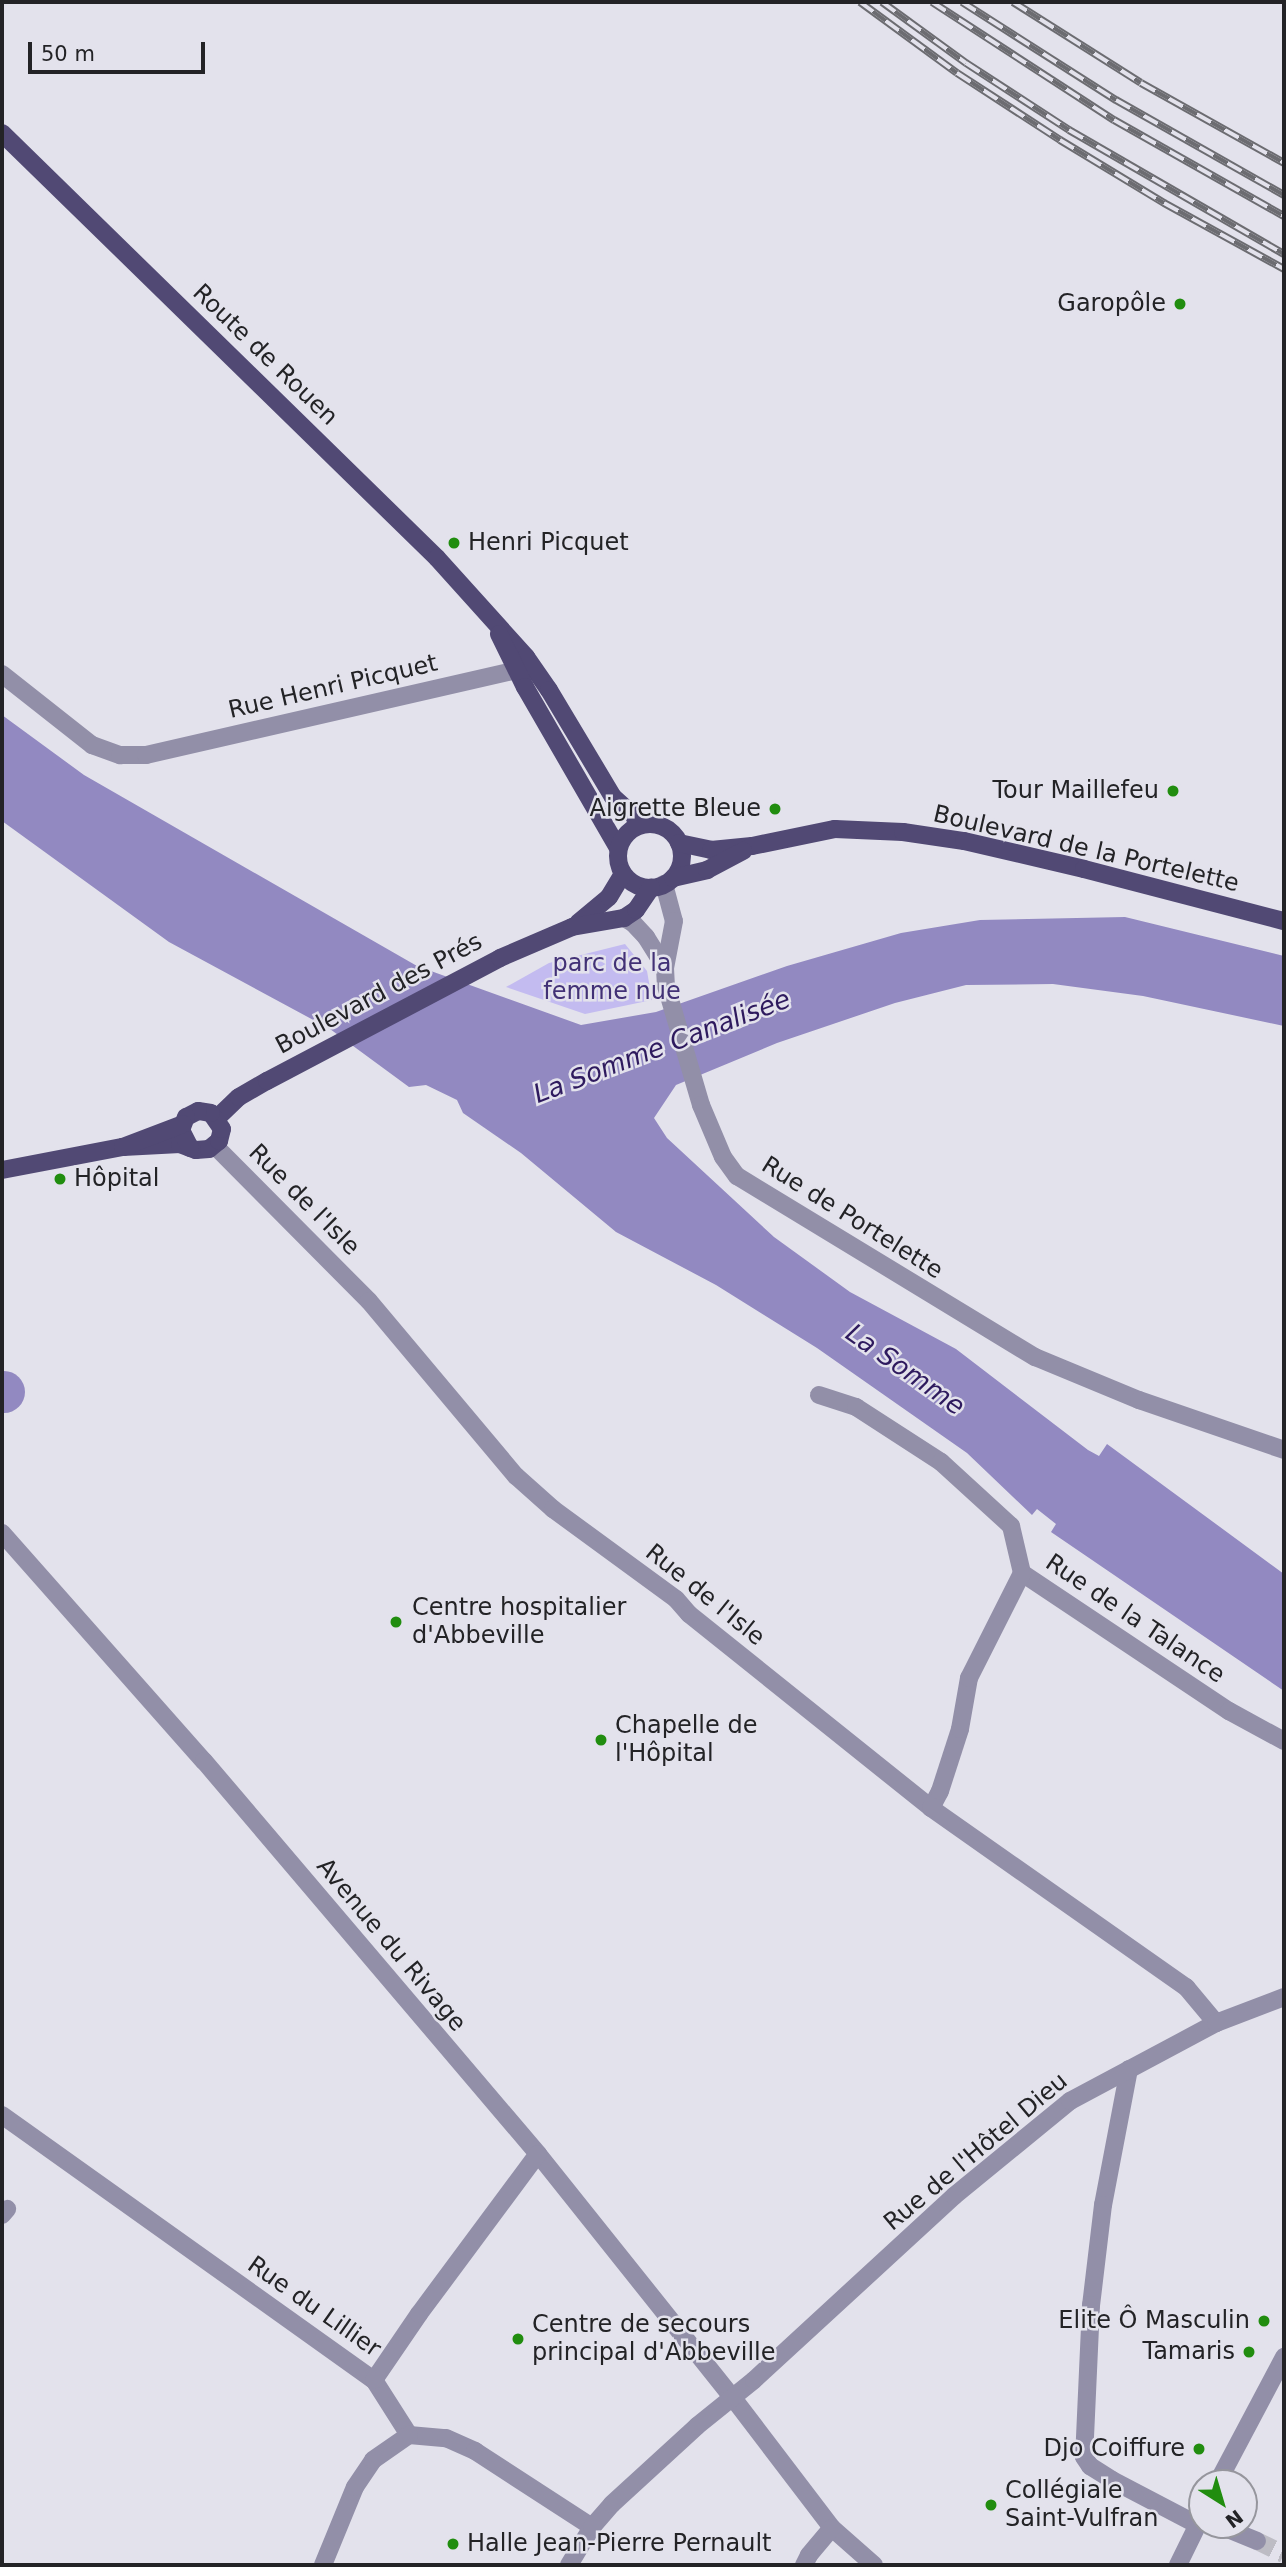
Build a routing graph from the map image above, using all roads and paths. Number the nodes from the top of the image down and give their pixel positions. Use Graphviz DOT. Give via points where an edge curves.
graph roads {
  1 [pos="2,132"];
  2 [pos="522,666"];
  3 [pos="2,674"];
  4 [pos="643,824"];
  5 [pos="679,843"];
  6 [pos="752,846"];
  7 [pos="618,848"];
  8 [pos="623,874"];
  9 [pos="663,883"];
  10 [pos="624,918"];
  11 [pos="1284,921"];
  12 [pos="572,927"];
  13 [pos="665,977"];
  14 [pos="217,1118"];
  15 [pos="183,1124"];
  16 [pos="215,1146"];
  17 [pos="123,1147"];
  18 [pos="190,1148"];
  19 [pos="2,1170"];
  20 [pos="819,1395"];
  21 [pos="1284,1450"];
  22 [pos="2,1532"];
  23 [pos="1022,1573"];
  24 [pos="1284,1741"];
  25 [pos="931,1808"];
  26 [pos="1284,1997"];
  27 [pos="1216,2023"];
  28 [pos="1129,2068"];
  29 [pos="2,2115"];
  30 [pos="538,2154"];
  31 [pos="1284,2357"];
  32 [pos="374,2380"];
  33 [pos="733,2398"];
  34 [pos="409,2435"];
  35 [pos="1225,2469"];
  36 [pos="1188,2515"];
  37 [pos="592,2527"];
  38 [pos="832,2528"];
  39 [pos="1191,2539"];
  40 [pos="1252,2539"];
  41 [pos="1257,2541"];
  42 [pos="323,2565"];
  43 [pos="569,2565"];
  44 [pos="804,2565"];
  45 [pos="874,2565"];
  46 [pos="1178,2565"];
  1 -- 2 [label="main road, Route de Rouen" via="437,558 490,615"];
  2 -- 3 [label="street, Rue Henri Picquet" via="146,755 120,755 92,745"];
  2 -- 4 [label="main road, Route de Rouen" via="549,690 612,797"];
  2 -- 7 [label="main road, Route de Rouen"];
  4 -- 5 [label="main road" via="664,827"];
  4 -- 7 [label="main road" via="630,830"];
  5 -- 6 [label="main road, Boulevard de la Portelette" via="711,850"];
  5 -- 9 [label="main road" via="680,864"];
  6 -- 9 [label="main road, Boulevard de la Portelette" via="707,870"];
  6 -- 11 [label="main road, Boulevard de la Portelette" via="835,829 936,836"];
  7 -- 8 [label="main road"];
  8 -- 9 [label="main road" via="637,885"];
  8 -- 12 [label="main road, Boulevard des Prés" via="609,897"];
  9 -- 10 [label="main road"];
  9 -- 13 [label="street, Rue de Portelette" via="674,920"];
  10 -- 12 [label="main road, Boulevard des Prés"];
  10 -- 13 [label="street, Rue de Portelette" via="646,937"];
  12 -- 14 [label="main road, Boulevard des Prés" via="500,958 319,1052 239,1097"];
  13 -- 21 [label="street, Rue de Portelette" via="701,1105 723,1157 737,1176 1035,1357 1139,1400"];
  14 -- 15 [label="main road" via="198,1111"];
  14 -- 16 [label="main road" via="221,1135"];
  15 -- 17 [label="main road"];
  15 -- 18 [label="main road" via="182,1137"];
  16 -- 18 [label="main road" via="203,1151"];
  16 -- 25 [label="street, Rue de l'Isle" via="369,1301 516,1476 553,1509 676,1599"];
  17 -- 18 [label="main road" via="180,1144"];
  17 -- 19 [label="main road"];
  20 -- 23 [label="street, Rue de la Talance" via="856,1407 942,1462 1011,1526"];
  22 -- 30 [label="street, Avenue du Rivage" via="204,1761"];
  23 -- 24 [label="street, Rue de la Talance" via="1229,1712"];
  23 -- 25 [label="street" via="969,1678 960,1729"];
  25 -- 27 [label="street, Rue de l'Isle" via="1186,1987"];
  26 -- 27 [label="street, Rue de l'Hôtel Dieu"];
  27 -- 28 [label="street, Rue de l'Hôtel Dieu"];
  28 -- 33 [label="street, Rue de l'Hôtel Dieu" via="1070,2101 964,2188"];
  28 -- 36 [label="street" via="1103,2204 1091,2305 1084,2458 1112,2480"];
  29 -- 32 [label="street, Rue du Lillier"];
  30 -- 32 [label="street"];
  30 -- 33 [label="street, Avenue du Rivage"];
  31 -- 35 [label="street"];
  32 -- 34 [label="street, Rue du Lillier"];
  33 -- 37 [label="street, Rue de l'Hôtel Dieu" via="650,2469"];
  33 -- 38 [label="street, Avenue du Rivage"];
  34 -- 37 [label="street" via="446,2438 475,2451"];
  34 -- 42 [label="street" via="373,2460 355,2487"];
  37 -- 43 [label="street, Rue de l'Hôtel Dieu"];
  38 -- 44 [label="street"];
  38 -- 45 [label="street, Avenue du Rivage"];
  39 -- 46 [label="street"];
  40 -- 41 [label="street"];
}
